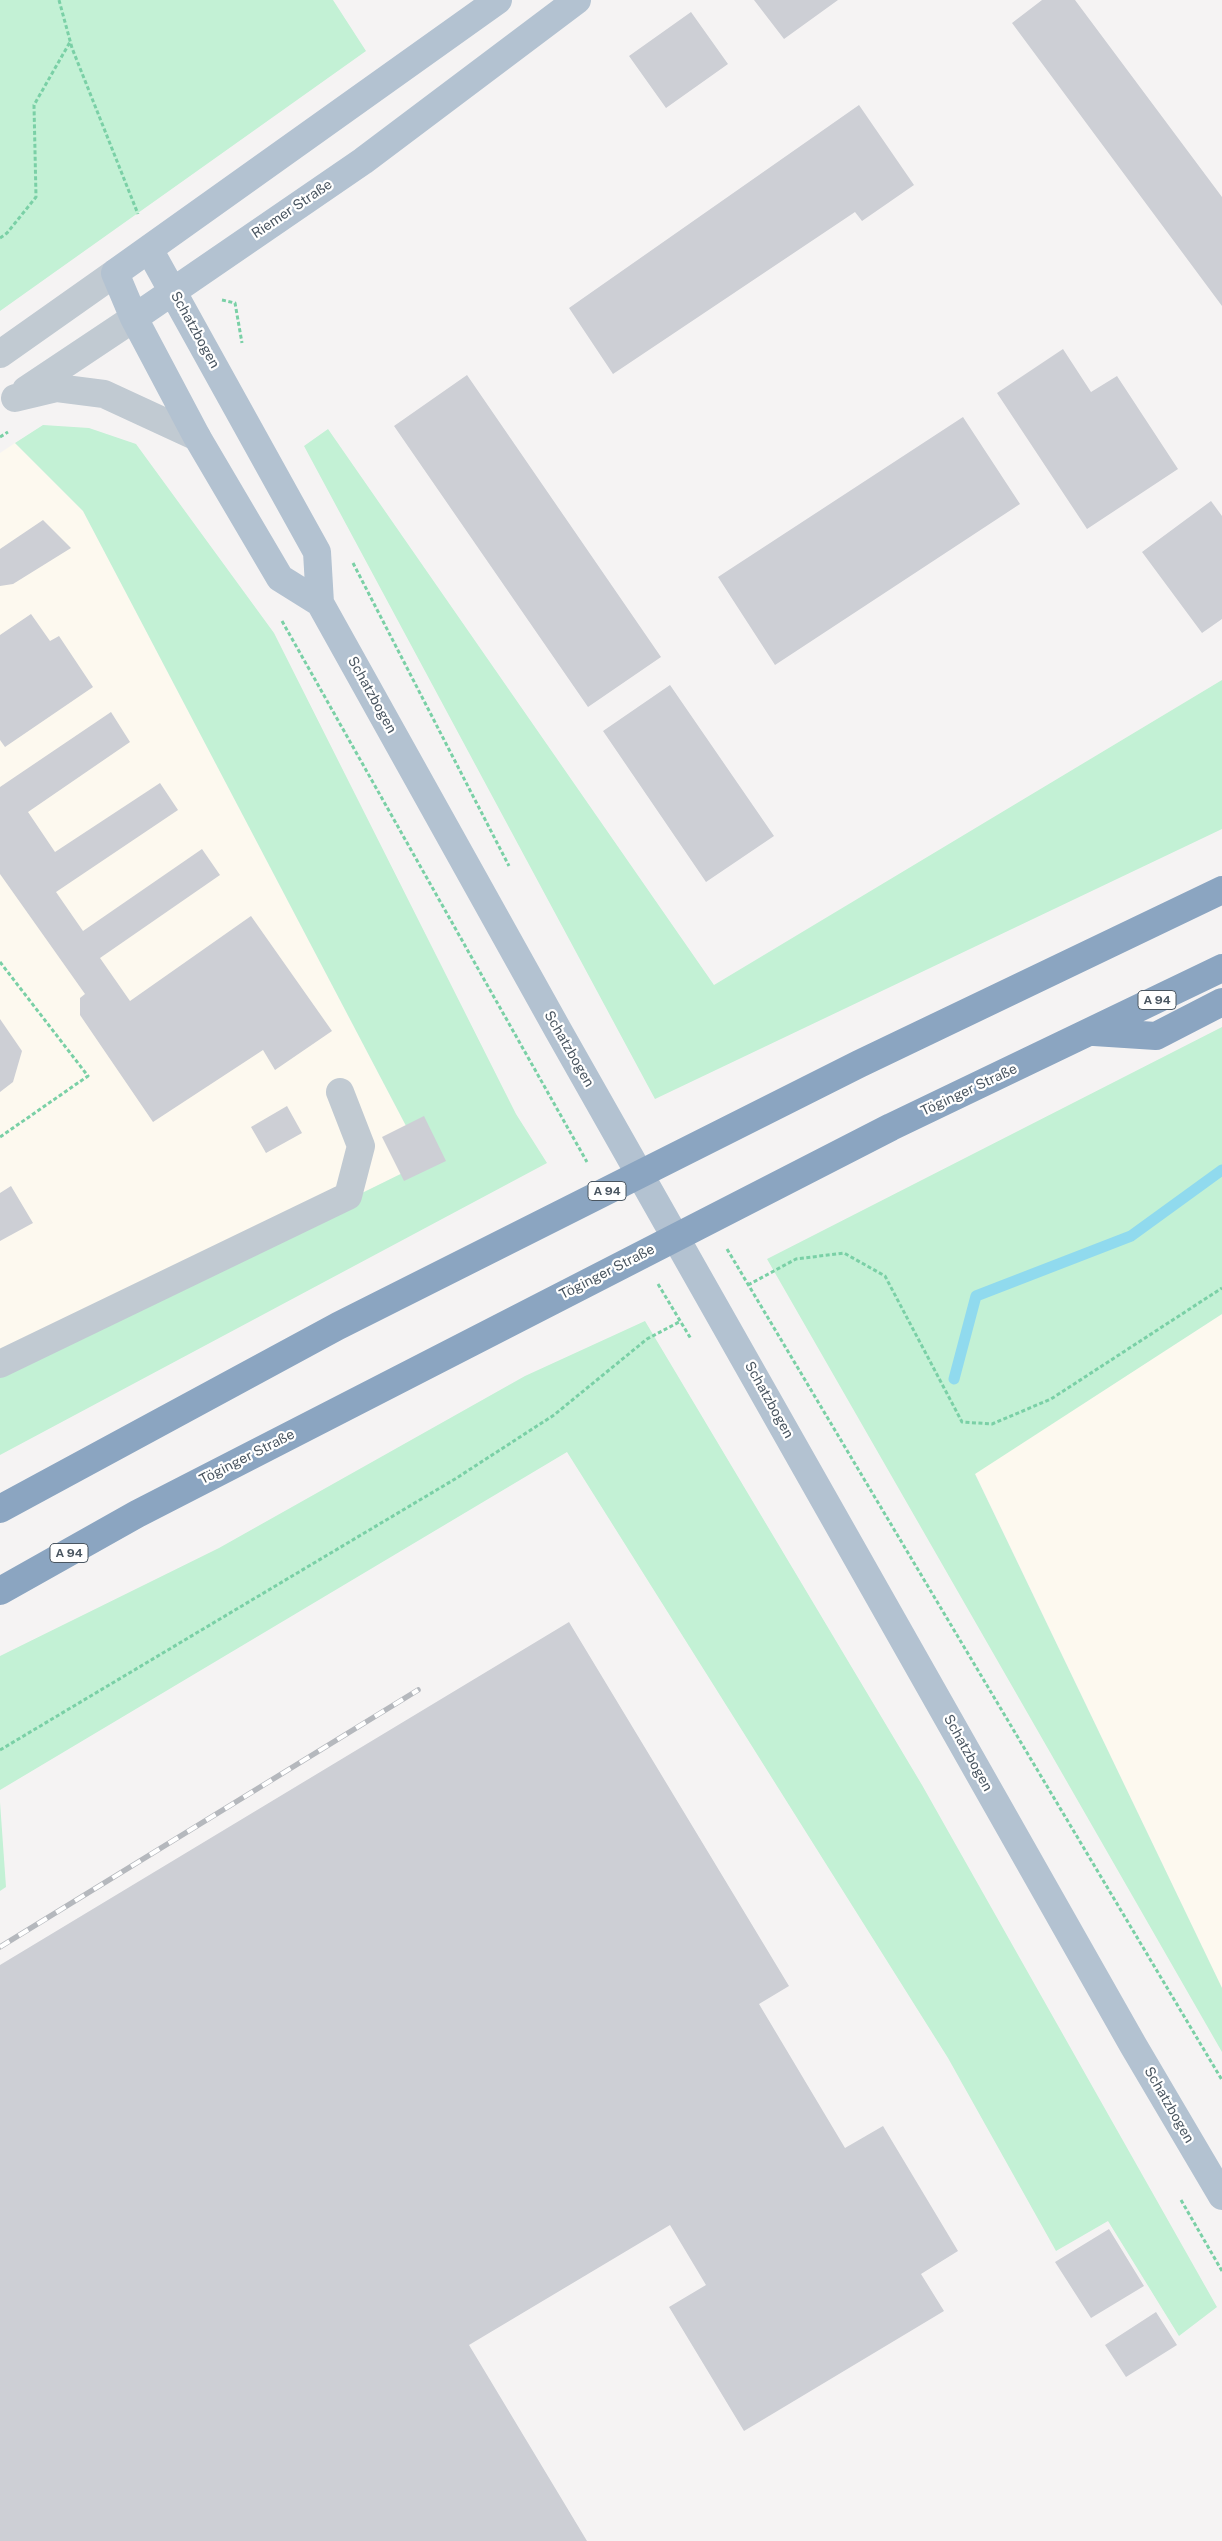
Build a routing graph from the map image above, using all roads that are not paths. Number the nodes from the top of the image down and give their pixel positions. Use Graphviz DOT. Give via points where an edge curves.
graph roads {
  1 [pos="498,0"];
  2 [pos="577,0"];
  3 [pos="149,249"];
  4 [pos="115,273"];
  5 [pos="173,290"];
  6 [pos="134,318"];
  7 [pos="0,354"];
  8 [pos="8,403"];
  9 [pos="197,437"];
  10 [pos="320,603"];
  11 [pos="1222,890"];
  12 [pos="1222,968"];
  13 [pos="1222,1002"];
  14 [pos="1092,1032"];
  15 [pos="340,1092"];
  16 [pos="0,1364"];
  17 [pos="0,1509"];
  18 [pos="0,1591"];
  19 [pos="1222,2196"];
  1 -- 3 [label="main road"];
  2 -- 5 [label="main road, Riemer Straße" via="363,161"];
  3 -- 4 [label="main road"];
  3 -- 5 [label="main road, Schatzbogen"];
  4 -- 6 [label="main road, Schatzbogen"];
  4 -- 7 [label="street"];
  5 -- 6 [label="main road, Riemer Straße"];
  5 -- 10 [label="main road, Schatzbogen" via="317,552"];
  6 -- 8 [label="street, Riemer Straße"];
  6 -- 9 [label="main road, Schatzbogen"];
  8 -- 9 [label="street" via="56,388 104,394"];
  9 -- 10 [label="main road, Schatzbogen" via="280,578"];
  10 -- 19 [label="main road, Schatzbogen" via="558,1030 1133,2045"];
  11 -- 17 [label="highway, A 94" via="850,1069 347,1322"];
  12 -- 14 [label="highway, Töginger Straße / A 94"];
  13 -- 14 [label="highway" via="1156,1036"];
  14 -- 18 [label="highway, Töginger Straße / A 94" via="891,1127 484,1335 137,1514"];
  15 -- 16 [label="street" via="361,1146 348,1196"];
}
